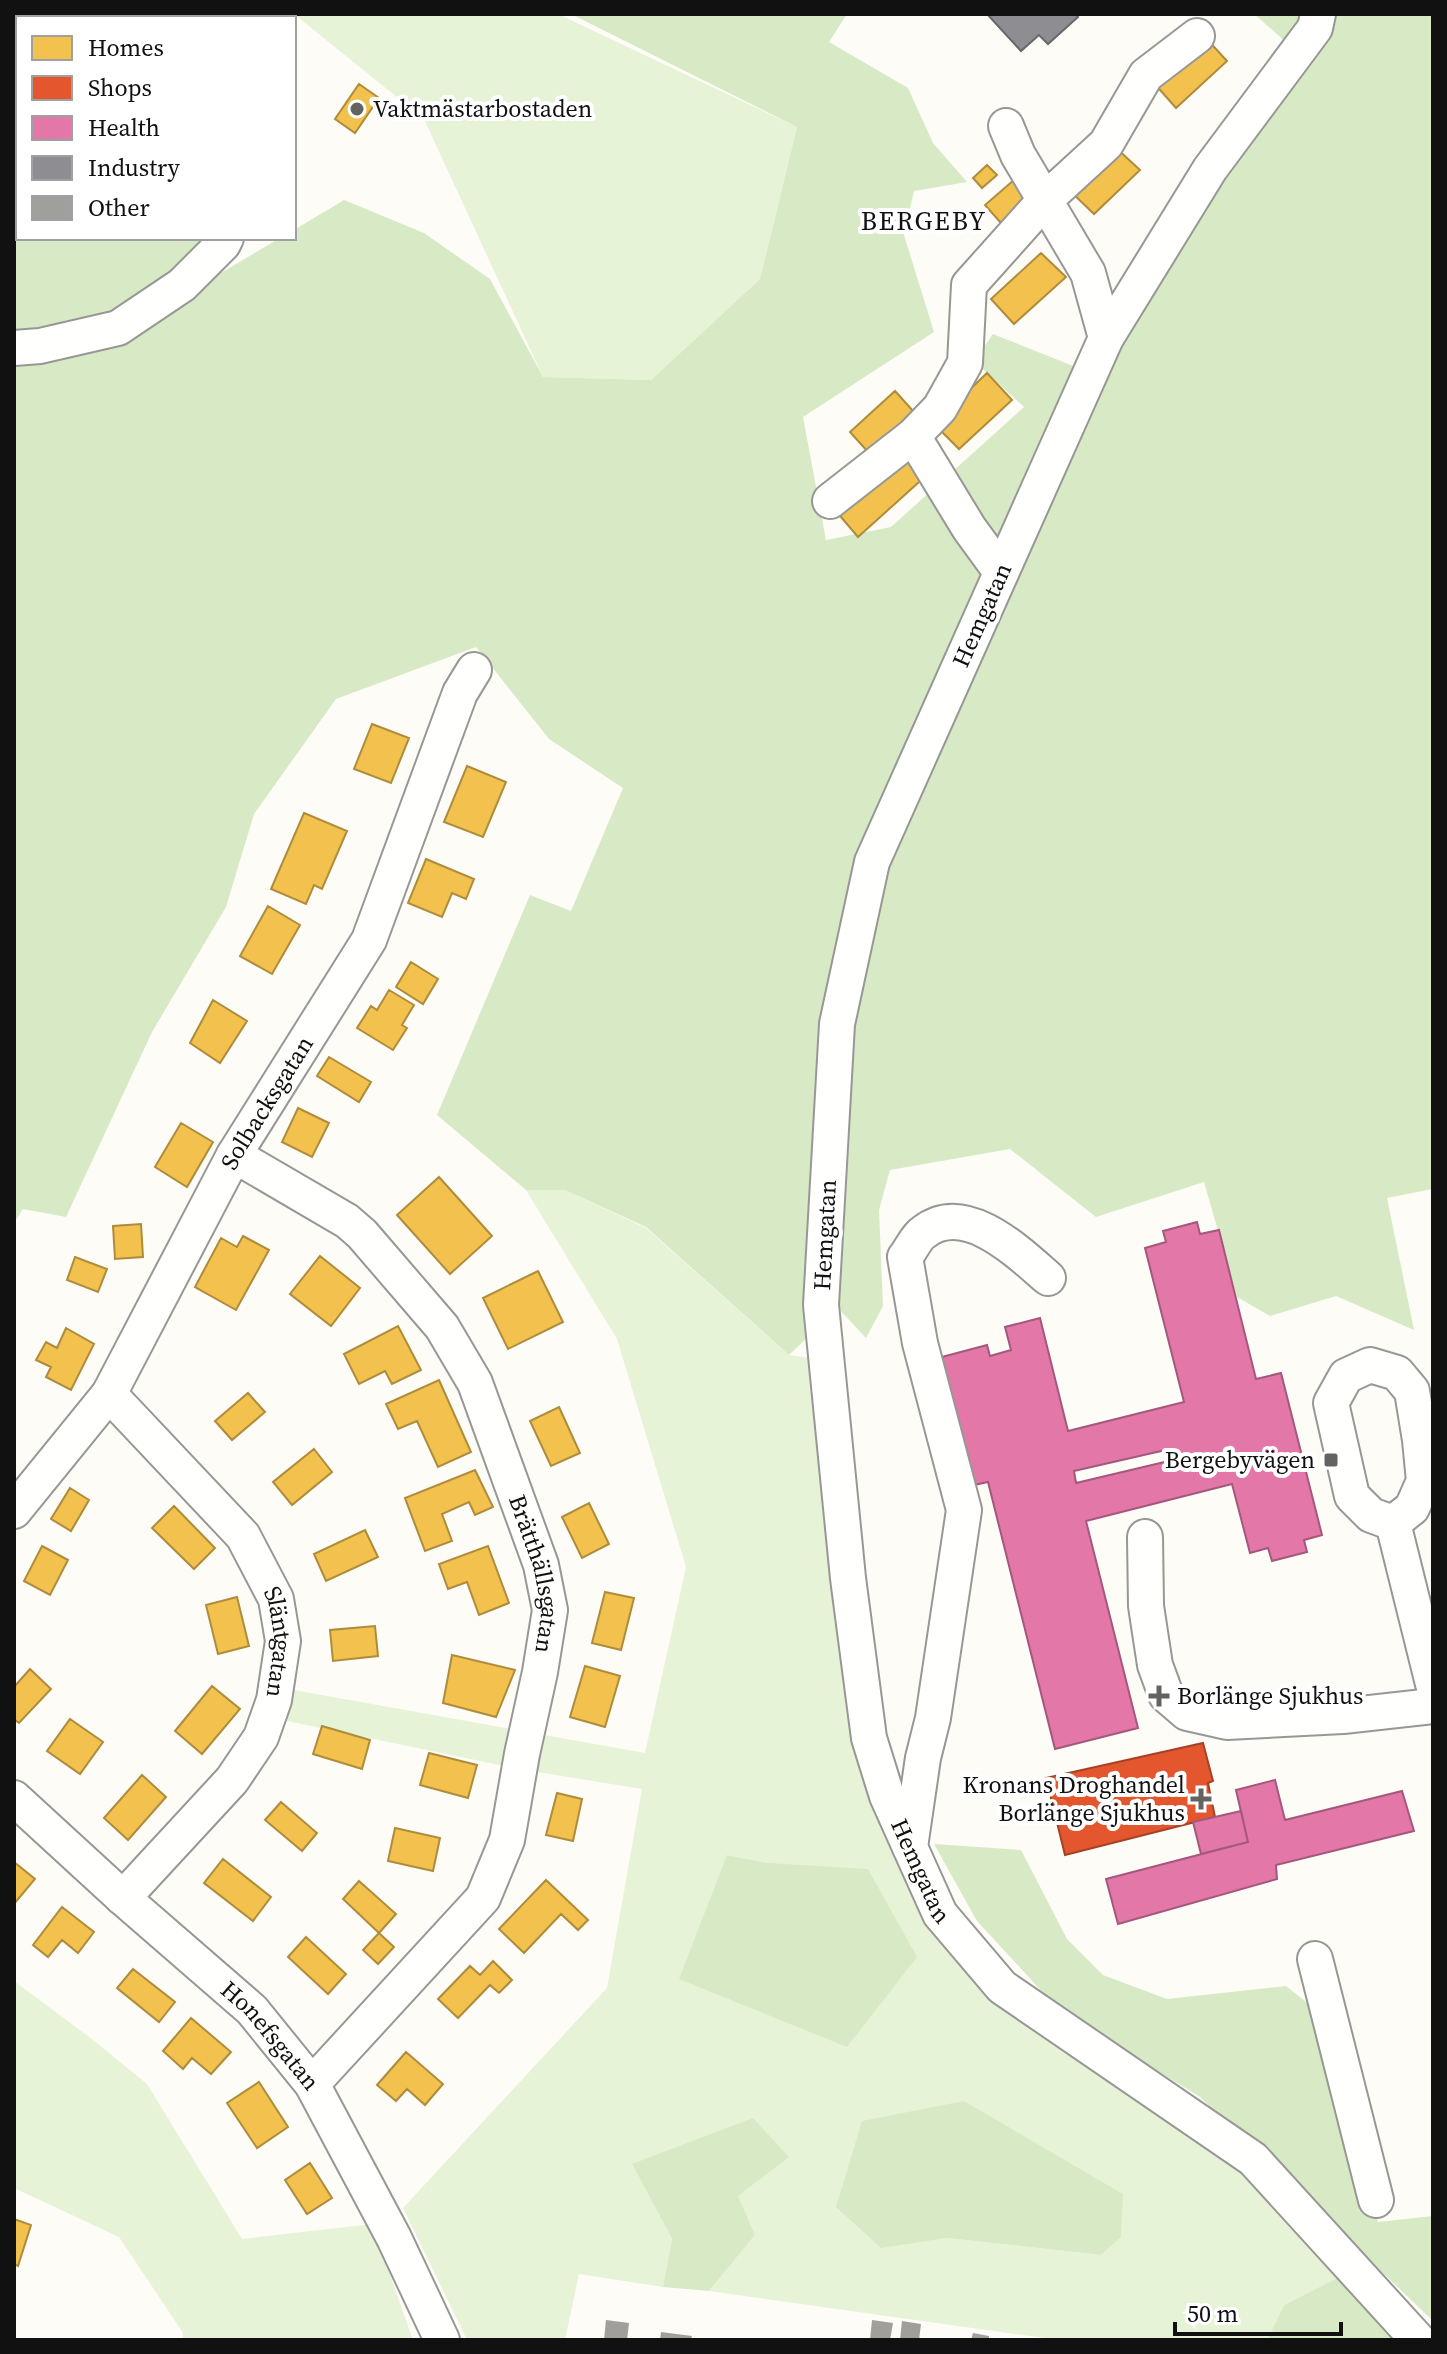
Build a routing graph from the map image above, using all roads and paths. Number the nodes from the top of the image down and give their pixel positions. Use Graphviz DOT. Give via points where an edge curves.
graph roads {
  1 [pos="1318,14"];
  2 [pos="1197,36"];
  3 [pos="1006,126"];
  4 [pos="1045,200"];
  5 [pos="225,240"];
  6 [pos="1106,338"];
  7 [pos="14,348"];
  8 [pos="913,436"];
  9 [pos="830,501"];
  10 [pos="1001,572"];
  11 [pos="474,670"];
  12 [pos="234,1155"];
  13 [pos="1048,1278"];
  14 [pos="109,1394"];
  15 [pos="14,1511"];
  16 [pos="1393,1523"];
  17 [pos="1145,1537"];
  18 [pos="1420,1573"];
  19 [pos="1433,1684"];
  20 [pos="1433,1706"];
  21 [pos="14,1798"];
  22 [pos="910,1847"];
  23 [pos="123,1898"];
  24 [pos="1315,1959"];
  25 [pos="312,2084"];
  26 [pos="1376,2200"];
  27 [pos="442,2340"];
  28 [pos="1418,2340"];
  1 -- 6 [label="street, Hemgatan" via="1315,28 1210,169"];
  2 -- 4 [label="street" via="1146,75 1106,144"];
  3 -- 4 [label="street"];
  4 -- 6 [label="street" via="1088,273"];
  4 -- 8 [label="street" via="969,285 965,363 940,408"];
  5 -- 7 [label="street" via="182,285 118,328"];
  6 -- 10 [label="street, Hemgatan"];
  8 -- 9 [label="street"];
  8 -- 10 [label="street"];
  10 -- 22 [label="street, Hemgatan" via="872,862 837,1024 821,1305 869,1738"];
  11 -- 12 [label="street, Solbacksgatan" via="460,693 369,940"];
  12 -- 14 [label="street, Solbacksgatan"];
  12 -- 25 [label="street, Brätthällsgatan" via="347,1221 442,1327 475,1383 541,1565 550,1610 507,1840 483,1898"];
  13 -- 22 [label="street" via="1015,1248 972,1224 948,1221 923,1232 905,1257 920,1343 964,1510"];
  14 -- 15 [label="street, Solbacksgatan"];
  14 -- 23 [label="street, Släntgatan" via="243,1536 276,1599 283,1641 277,1687 261,1737 232,1780"];
  16 -- 16 [label="street" via="1412,1508 1424,1481 1420,1440 1412,1391 1397,1373 1370,1365 1346,1376 1331,1403 1352,1496 1371,1515"];
  16 -- 18 [label="street"];
  17 -- 20 [label="street" via="1146,1606 1155,1665 1166,1695 1187,1713 1227,1722"];
  18 -- 19 [label="street"];
  21 -- 23 [label="street, Honefsgatan"];
  22 -- 28 [label="street, Hemgatan" via="940,1914 1002,1987 1253,2159"];
  23 -- 25 [label="street, Honefsgatan" via="252,2010"];
  24 -- 26 [label="street"];
  25 -- 27 [label="street, Honefsgatan"];
}
